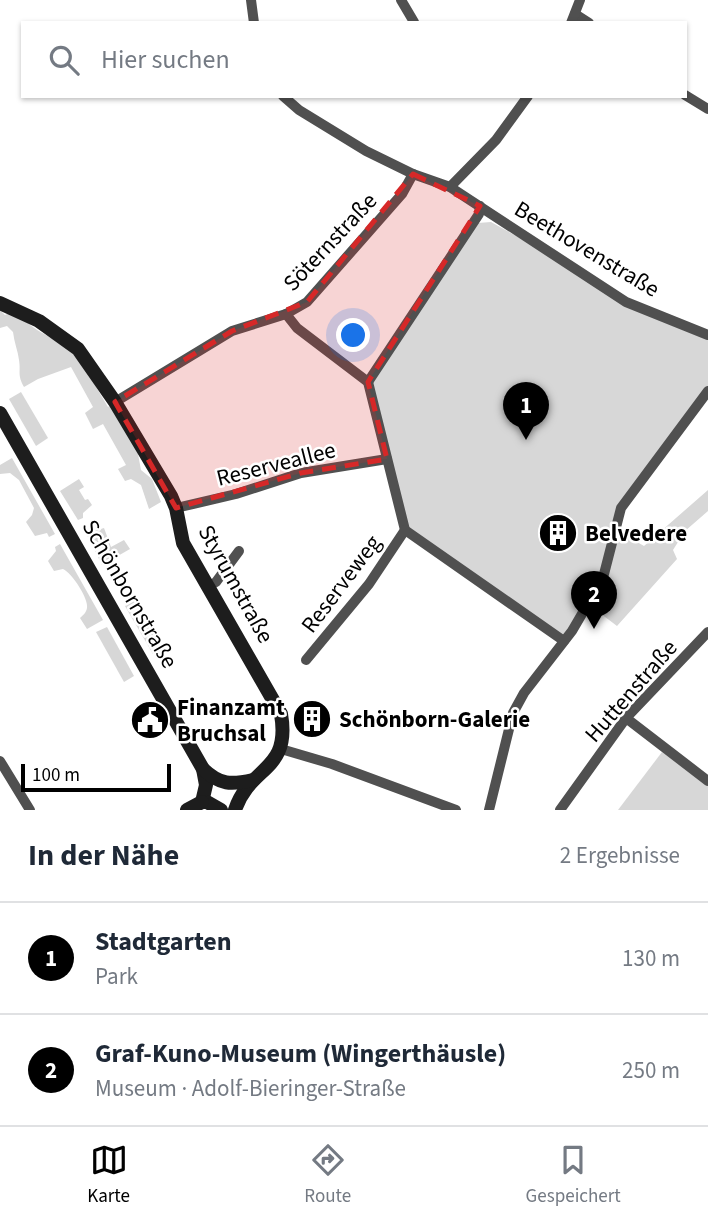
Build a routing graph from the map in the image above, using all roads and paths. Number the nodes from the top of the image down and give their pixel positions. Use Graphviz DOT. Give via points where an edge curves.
graph roads {
  1 [pos="251,0"];
  2 [pos="401,0"];
  3 [pos="580,0"];
  4 [pos="573,19"];
  5 [pos="254,21"];
  6 [pos="413,21"];
  7 [pos="687,96"];
  8 [pos="285,98"];
  9 [pos="527,98"];
  10 [pos="708,109"];
  11 [pos="414,174"];
  12 [pos="450,187"];
  13 [pos="480,206"];
  14 [pos="0,303"];
  15 [pos="286,314"];
  16 [pos="708,335"];
  17 [pos="368,382"];
  18 [pos="708,391"];
  19 [pos="115,402"];
  20 [pos="0,413"];
  21 [pos="387,459"];
  22 [pos="176,508"];
  23 [pos="405,530"];
  24 [pos="239,551"];
  25 [pos="209,586"];
  26 [pos="708,632"];
  27 [pos="564,640"];
  28 [pos="306,660"];
  29 [pos="626,718"];
  30 [pos="281,749"];
  31 [pos="0,761"];
  32 [pos="203,769"];
  33 [pos="253,780"];
  34 [pos="708,780"];
  35 [pos="202,802"];
  36 [pos="30,810"];
  37 [pos="187,810"];
  38 [pos="221,810"];
  39 [pos="235,810"];
  40 [pos="456,810"];
  41 [pos="489,810"];
  42 [pos="560,810"];
  1 -- 5 [label="street"];
  2 -- 6 [label="street"];
  3 -- 4 [label="street"];
  7 -- 10 [label="street"];
  8 -- 11 [label="street, Beethovenstraße" via="366,151"];
  9 -- 12 [label="street" via="496,140"];
  11 -- 12 [label="street, Beethovenstraße"];
  11 -- 15 [label="street, Söternstraße" via="324,284 307,302"];
  12 -- 13 [label="street, Beethovenstraße"];
  13 -- 16 [label="street, Beethovenstraße" via="626,302"];
  13 -- 17 [label="street"];
  14 -- 19 [label="main road, Styrumstraße" via="39,321 78,349"];
  15 -- 17 [label="street" via="297,328"];
  15 -- 19 [label="street, Söternstraße" via="232,331"];
  17 -- 21 [label="street"];
  18 -- 27 [label="street" via="621,508 603,578"];
  19 -- 22 [label="main road, Styrumstraße"];
  20 -- 32 [label="main road, Schönbornstraße"];
  21 -- 22 [label="street, Reserveallee" via="301,473 236,495"];
  21 -- 23 [label="street"];
  22 -- 25 [label="main road, Styrumstraße" via="183,542"];
  23 -- 27 [label="street"];
  23 -- 28 [label="street, Reserveweg" via="369,584"];
  24 -- 25 [label="street"];
  25 -- 30 [label="main road, Styrumstraße" via="281,714 285,733"];
  26 -- 29 [label="street, Huttenstraße"];
  27 -- 41 [label="street" via="513,713"];
  29 -- 34 [label="street"];
  29 -- 42 [label="street, Huttenstraße"];
  30 -- 33 [label="main road"];
  30 -- 40 [label="street"];
  31 -- 36 [label="street"];
  32 -- 33 [label="main road" via="220,783"];
  32 -- 35 [label="main road"];
  33 -- 39 [label="main road"];
  35 -- 37 [label="main road"];
  35 -- 38 [label="main road"];
}
